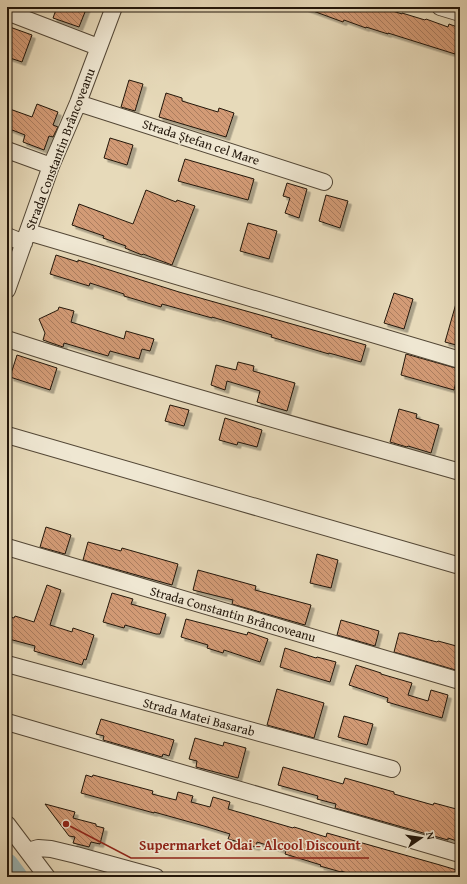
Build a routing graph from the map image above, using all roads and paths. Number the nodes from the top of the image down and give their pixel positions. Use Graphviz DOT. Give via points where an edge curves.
graph roads {
  1 [pos="114,7"];
  2 [pos="440,7"];
  3 [pos="7,12"];
  4 [pos="460,13"];
  5 [pos="98,47"];
  6 [pos="78,103"];
  7 [pos="7,150"];
  8 [pos="51,166"];
  9 [pos="324,182"];
  10 [pos="7,236"];
  11 [pos="26,237"];
  12 [pos="7,290"];
  13 [pos="7,339"];
  14 [pos="460,360"];
  15 [pos="7,435"];
  16 [pos="460,472"];
  17 [pos="7,547"];
  18 [pos="460,566"];
  19 [pos="7,664"];
  20 [pos="460,681"];
  21 [pos="7,722"];
  22 [pos="392,769"];
  23 [pos="7,824"];
  24 [pos="28,851"];
  25 [pos="460,854"];
  26 [pos="47,877"];
  27 [pos="156,877"];
  1 -- 5 [label="street, Strada Constantin Brâncoveanu"];
  2 -- 4 [label="street"];
  3 -- 5 [label="street"];
  5 -- 6 [label="street, Strada Constantin Brâncoveanu"];
  6 -- 8 [label="street, Strada Constantin Brâncoveanu"];
  6 -- 9 [label="street, Strada Ștefan cel Mare"];
  7 -- 8 [label="street"];
  8 -- 11 [label="street, Strada Constantin Brâncoveanu"];
  10 -- 11 [label="street"];
  11 -- 12 [label="street, Strada Constantin Brâncoveanu"];
  11 -- 14 [label="street"];
  13 -- 16 [label="street" via="160,387"];
  15 -- 18 [label="street"];
  17 -- 20 [label="street, Strada Constantin Brâncoveanu"];
  19 -- 22 [label="street, Strada Matei Basarab"];
  21 -- 25 [label="street"];
  23 -- 24 [label="street"];
  24 -- 26 [label="street"];
  24 -- 27 [label="street" via="38,848 51,849"];
}
